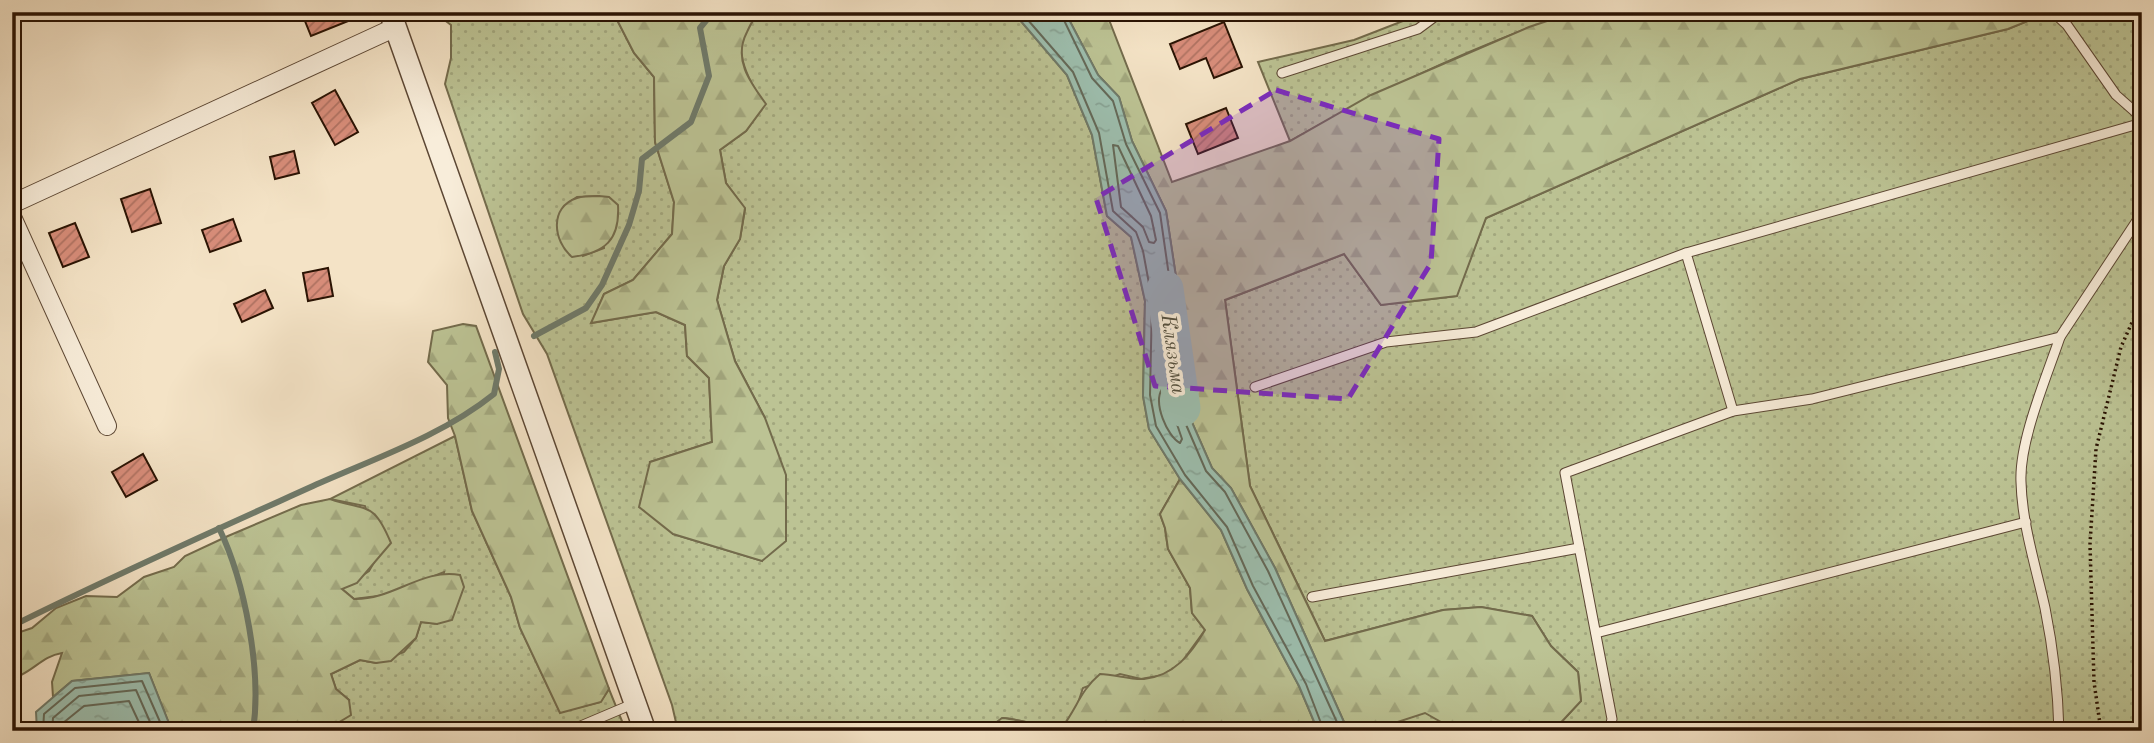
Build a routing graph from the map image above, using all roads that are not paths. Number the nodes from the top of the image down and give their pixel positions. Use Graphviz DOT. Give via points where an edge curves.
graph roads {
  1 [pos="1441,12"];
  2 [pos="2053,12"];
  3 [pos="393,19"];
  4 [pos="1282,73"];
  5 [pos="2142,121"];
  6 [pos="12,204"];
  7 [pos="2142,214"];
  8 [pos="12,217"];
  9 [pos="1686,253"];
  10 [pos="2060,337"];
  11 [pos="1255,387"];
  12 [pos="1733,411"];
  13 [pos="107,426"];
  14 [pos="2026,523"];
  15 [pos="1579,548"];
  16 [pos="1311,597"];
  17 [pos="1596,633"];
  18 [pos="635,703"];
  19 [pos="569,731"];
  20 [pos="645,731"];
  21 [pos="1609,731"];
  22 [pos="2059,731"];
  1 -- 4 [label="lane" via="1418,29"];
  2 -- 5 [label="lane"];
  3 -- 6 [label="street"];
  3 -- 18 [label="street"];
  5 -- 9 [label="lane"];
  7 -- 10 [label="lane"];
  8 -- 13 [label="street"];
  9 -- 11 [label="lane" via="1476,332 1386,342"];
  9 -- 12 [label="lane"];
  10 -- 12 [label="lane" via="1812,399"];
  10 -- 14 [label="lane" via="2029,431 2020,479"];
  12 -- 15 [label="lane" via="1564,473"];
  14 -- 17 [label="lane"];
  14 -- 22 [label="lane" via="2045,611"];
  15 -- 16 [label="lane"];
  15 -- 17 [label="lane"];
  17 -- 21 [label="lane" via="1612,719"];
  18 -- 19 [label="lane"];
  18 -- 20 [label="street"];
}
